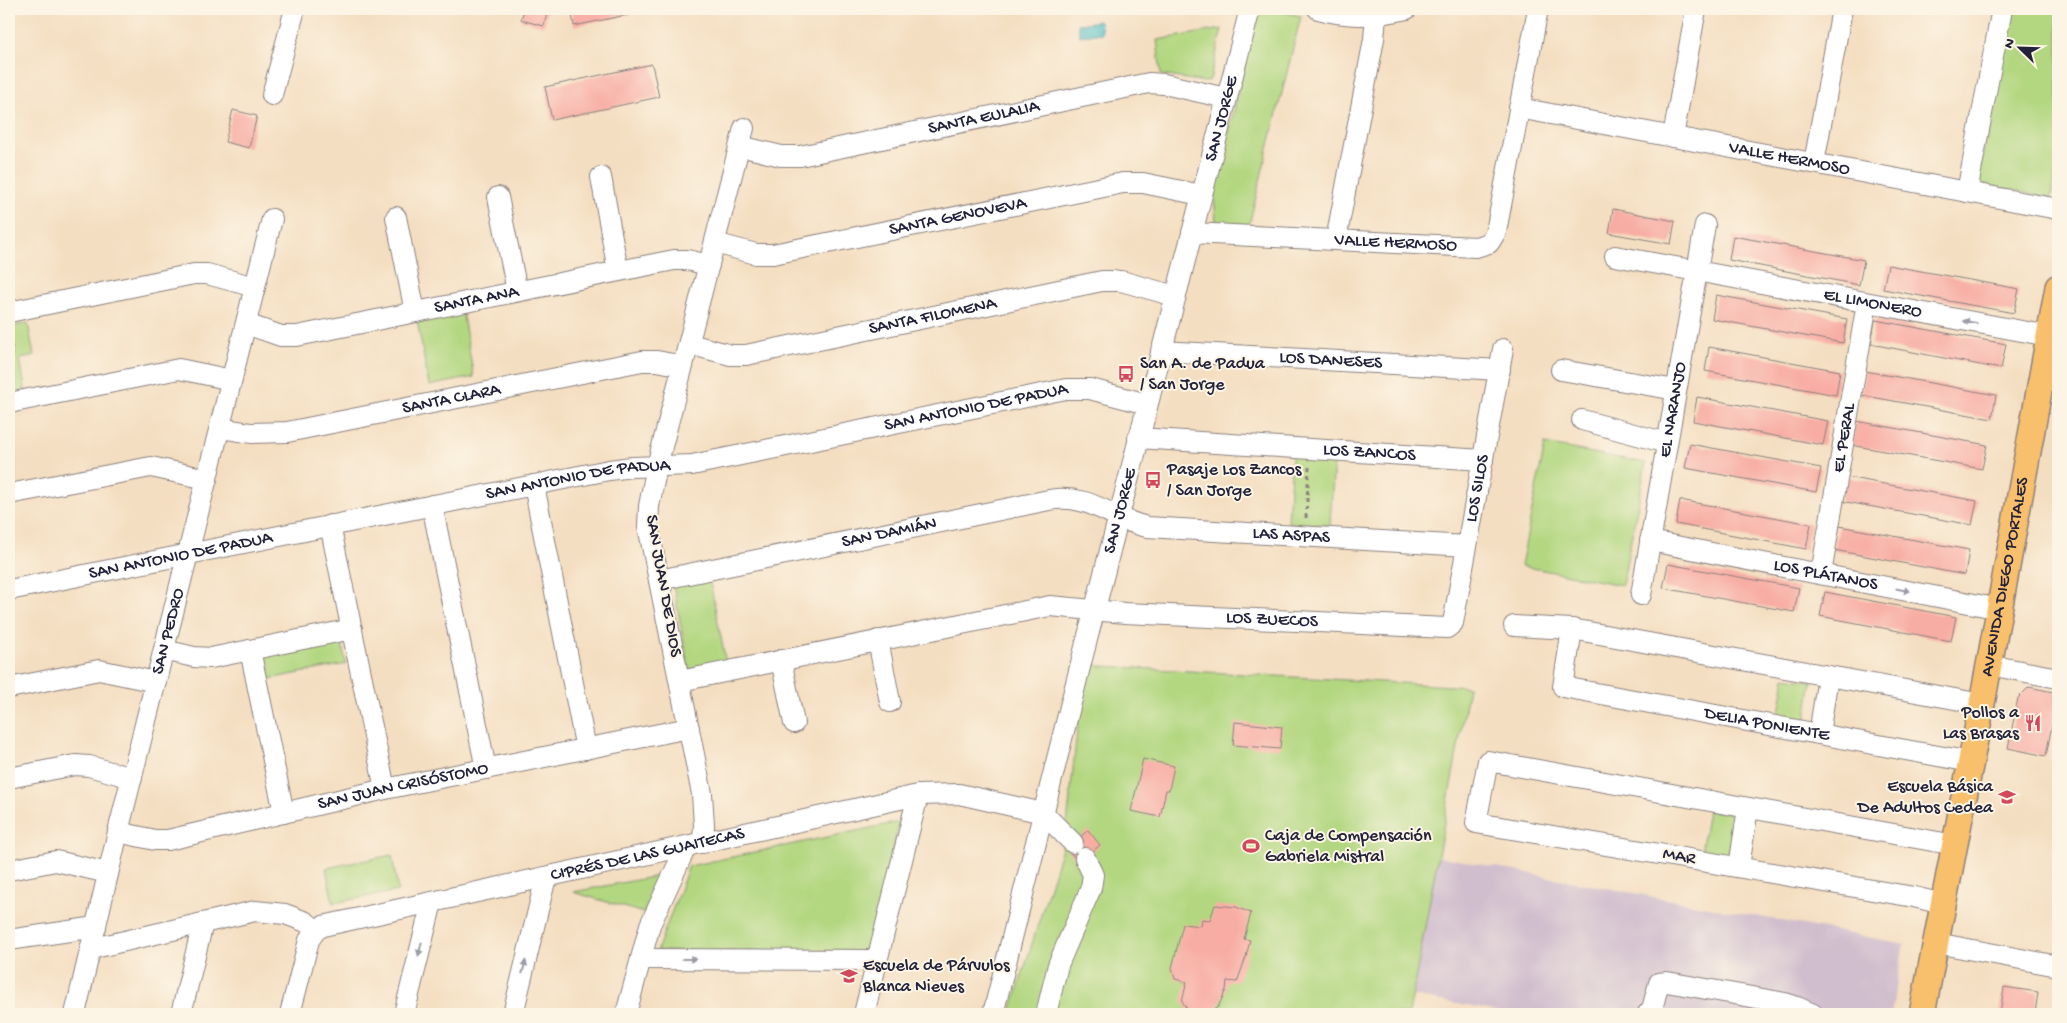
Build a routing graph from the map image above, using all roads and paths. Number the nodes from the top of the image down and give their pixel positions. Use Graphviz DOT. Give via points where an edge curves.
graph roads {
  1 [pos="295,9"];
  2 [pos="1250,9"];
  3 [pos="1318,9"];
  4 [pos="1407,9"];
  5 [pos="1538,9"];
  6 [pos="1696,9"];
  7 [pos="1842,9"];
  8 [pos="2002,9"];
  9 [pos="1376,15"];
  10 [pos="272,95"];
  11 [pos="1226,98"];
  12 [pos="1519,108"];
  13 [pos="742,137"];
  14 [pos="1673,137"];
  15 [pos="1814,163"];
  16 [pos="601,177"];
  17 [pos="1967,192"];
  18 [pos="1201,195"];
  19 [pos="498,197"];
  20 [pos="2058,209"];
  21 [pos="396,217"];
  22 [pos="272,219"];
  23 [pos="1705,225"];
  24 [pos="1192,233"];
  25 [pos="1336,240"];
  26 [pos="715,243"];
  27 [pos="1615,256"];
  28 [pos="709,265"];
  29 [pos="1697,270"];
  30 [pos="618,271"];
  31 [pos="255,287"];
  32 [pos="2058,287"];
  33 [pos="517,291"];
  34 [pos="1175,296"];
  35 [pos="1867,303"];
  36 [pos="9,312"];
  37 [pos="415,312"];
  38 [pos="246,324"];
  39 [pos="9,329"];
  40 [pos="2049,336"];
  41 [pos="689,344"];
  42 [pos="1503,350"];
  43 [pos="1161,351"];
  44 [pos="9,362"];
  45 [pos="683,366"];
  46 [pos="1500,370"];
  47 [pos="1561,370"];
  48 [pos="232,380"];
  49 [pos="2050,381"];
  50 [pos="1676,390"];
  51 [pos="9,403"];
  52 [pos="1147,404"];
  53 [pos="1582,420"];
  54 [pos="220,428"];
  55 [pos="1138,438"];
  56 [pos="1668,443"];
  57 [pos="1310,449"];
  58 [pos="1483,460"];
  59 [pos="657,466"];
  60 [pos="207,479"];
  61 [pos="534,485"];
  62 [pos="9,494"];
  63 [pos="432,506"];
  64 [pos="1118,516"];
  65 [pos="330,525"];
  66 [pos="1305,536"];
  67 [pos="1650,541"];
  68 [pos="1467,546"];
  69 [pos="188,554"];
  70 [pos="1821,574"];
  71 [pos="659,580"];
  72 [pos="9,590"];
  73 [pos="1641,595"];
  74 [pos="2000,608"];
  75 [pos="1094,610"];
  76 [pos="1514,626"];
  77 [pos="1450,627"];
  78 [pos="352,629"];
  79 [pos="1572,629"];
  80 [pos="878,640"];
  81 [pos="164,650"];
  82 [pos="250,650"];
  83 [pos="781,660"];
  84 [pos="1990,665"];
  85 [pos="1828,677"];
  86 [pos="2058,678"];
  87 [pos="680,681"];
  88 [pos="156,682"];
  89 [pos="9,688"];
  90 [pos="890,702"];
  91 [pos="1982,704"];
  92 [pos="794,723"];
  93 [pos="689,728"];
  94 [pos="1819,734"];
  95 [pos="586,749"];
  96 [pos="1971,762"];
  97 [pos="486,769"];
  98 [pos="9,778"];
  99 [pos="132,778"];
  100 [pos="385,789"];
  101 [pos="918,795"];
  102 [pos="1748,808"];
  103 [pos="284,813"];
  104 [pos="1043,813"];
  105 [pos="118,832"];
  106 [pos="694,845"];
  107 [pos="1955,845"];
  108 [pos="1739,867"];
  109 [pos="9,870"];
  110 [pos="108,873"];
  111 [pos="546,877"];
  112 [pos="432,902"];
  113 [pos="1943,904"];
  114 [pos="203,923"];
  115 [pos="96,927"];
  116 [pos="316,930"];
  117 [pos="9,940"];
  118 [pos="1936,943"];
  119 [pos="90,949"];
  120 [pos="641,958"];
  121 [pos="878,960"];
  122 [pos="2058,966"];
  123 [pos="1648,1013"];
  124 [pos="75,1014"];
  125 [pos="181,1014"];
  126 [pos="290,1014"];
  127 [pos="404,1014"];
  128 [pos="513,1014"];
  129 [pos="626,1014"];
  130 [pos="864,1014"];
  131 [pos="993,1014"];
  132 [pos="1046,1014"];
  133 [pos="1813,1014"];
  134 [pos="1922,1014"];
  1 -- 10 [label="street"];
  2 -- 11 [label="street, SAN JORGE"];
  3 -- 9 [label="street" via="1348,15"];
  4 -- 9 [label="street"];
  5 -- 12 [label="street, VALLE HERMOSO"];
  6 -- 14 [label="street"];
  7 -- 15 [label="street"];
  8 -- 17 [label="street"];
  9 -- 25 [label="street"];
  11 -- 13 [label="street, SANTA EULALIA" via="1149,83 810,154 781,156"];
  11 -- 18 [label="street, SAN JORGE"];
  12 -- 14 [label="street, VALLE HERMOSO"];
  12 -- 25 [label="street, VALLE HERMOSO" via="1496,232 1489,243 1476,247"];
  13 -- 26 [label="street, SAN JUAN DE DIOS"];
  14 -- 15 [label="street, VALLE HERMOSO"];
  15 -- 17 [label="street, VALLE HERMOSO"];
  16 -- 30 [label="street"];
  17 -- 20 [label="street, VALLE HERMOSO"];
  18 -- 24 [label="street, SAN JORGE"];
  18 -- 26 [label="street, SANTA GENOVEVA" via="1130,182 773,254 756,254"];
  19 -- 33 [label="street"];
  21 -- 37 [label="street"];
  22 -- 31 [label="street, SAN PEDRO"];
  23 -- 29 [label="street, EL NARANJO"];
  24 -- 25 [label="street, VALLE HERMOSO"];
  24 -- 34 [label="street, SAN JORGE"];
  26 -- 28 [label="street, SAN JUAN DE DIOS"];
  27 -- 29 [label="street, EL LIMONERO"];
  28 -- 30 [label="street, SANTA ANA" via="674,260"];
  28 -- 41 [label="street, SAN JUAN DE DIOS"];
  29 -- 35 [label="street, EL LIMONERO"];
  29 -- 50 [label="street, EL NARANJO"];
  30 -- 33 [label="street, SANTA ANA"];
  31 -- 36 [label="street" via="207,274 194,274"];
  31 -- 38 [label="street, SAN PEDRO"];
  32 -- 40 [label="main road, AVENIDA DIEGO PORTALES"];
  33 -- 37 [label="street, SANTA ANA"];
  34 -- 41 [label="street, SANTA FILOMENA" via="1121,281 1102,281 746,355 731,355"];
  34 -- 43 [label="street, SAN JORGE"];
  40 -- 35 [label="street, EL LIMONERO, one-way"];
  35 -- 70 [label="street, EL PERAL"];
  37 -- 38 [label="street, SANTA ANA" via="296,336 281,336"];
  38 -- 48 [label="street, SAN PEDRO"];
  39 -- 44 [label="path" via="12,350"];
  40 -- 49 [label="main road, AVENIDA DIEGO PORTALES"];
  41 -- 45 [label="street, SAN JUAN DE DIOS"];
  42 -- 46 [label="street, LOS SILOS"];
  43 -- 46 [label="street, LOS DANESES"];
  43 -- 52 [label="street, SAN JORGE"];
  45 -- 54 [label="street, SANTA CLARA" via="642,361 287,432 251,434"];
  45 -- 59 [label="street, SAN JUAN DE DIOS"];
  46 -- 58 [label="street, LOS SILOS"];
  47 -- 50 [label="street"];
  48 -- 51 [label="street" via="179,369"];
  48 -- 54 [label="street, SAN PEDRO"];
  49 -- 74 [label="main road, AVENIDA DIEGO PORTALES"];
  50 -- 56 [label="street, EL NARANJO"];
  52 -- 55 [label="street, SAN JORGE"];
  52 -- 59 [label="street, SAN ANTONIO DE PADUA" via="1090,389 1066,389 692,465"];
  53 -- 56 [label="street"];
  54 -- 60 [label="street, SAN PEDRO"];
  55 -- 57 [label="street, LOS ZANCOS"];
  55 -- 64 [label="street, SAN JORGE"];
  56 -- 67 [label="street, EL NARANJO"];
  57 -- 58 [label="street, LOS ZANCOS"];
  57 -- 66 [label="path"];
  58 -- 68 [label="street, LOS SILOS"];
  59 -- 61 [label="street, SAN ANTONIO DE PADUA" via="632,466"];
  59 -- 71 [label="street, SAN JUAN DE DIOS" via="648,520"];
  60 -- 62 [label="street" via="151,467"];
  60 -- 69 [label="street, SAN PEDRO"];
  61 -- 63 [label="street, SAN ANTONIO DE PADUA"];
  61 -- 95 [label="street"];
  63 -- 65 [label="street, SAN ANTONIO DE PADUA"];
  63 -- 97 [label="street"];
  64 -- 66 [label="street, LAS ASPAS" via="1147,527"];
  64 -- 71 [label="street, SAN DAMIÁN" via="1080,501 1058,499"];
  64 -- 75 [label="street, SAN JORGE"];
  65 -- 69 [label="street, SAN ANTONIO DE PADUA"];
  65 -- 78 [label="street"];
  66 -- 68 [label="street, LAS ASPAS"];
  67 -- 70 [label="street, LOS PLÁTANOS"];
  67 -- 73 [label="street, EL NARANJO"];
  68 -- 77 [label="street, LOS SILOS"];
  69 -- 72 [label="street, SAN ANTONIO DE PADUA"];
  69 -- 81 [label="street, SAN PEDRO"];
  70 -- 74 [label="street, LOS PLÁTANOS, one-way"];
  71 -- 87 [label="street, SAN JUAN DE DIOS"];
  74 -- 84 [label="main road, AVENIDA DIEGO PORTALES"];
  75 -- 77 [label="street, LOS ZUECOS"];
  75 -- 80 [label="street, LOS ZUECOS" via="1050,606"];
  75 -- 104 [label="street, SAN JORGE"];
  76 -- 79 [label="street"];
  78 -- 82 [label="street"];
  78 -- 100 [label="street"];
  79 -- 85 [label="street"];
  79 -- 94 [label="street, DELIA PONIENTE" via="1563,687"];
  80 -- 83 [label="street, LOS ZUECOS"];
  80 -- 90 [label="street"];
  81 -- 82 [label="street" via="203,659"];
  81 -- 88 [label="street, SAN PEDRO"];
  82 -- 103 [label="street"];
  83 -- 87 [label="street, LOS ZUECOS"];
  83 -- 92 [label="street"];
  84 -- 86 [label="street"];
  84 -- 91 [label="main road, AVENIDA DIEGO PORTALES"];
  85 -- 91 [label="street"];
  85 -- 94 [label="street"];
  87 -- 93 [label="street, SAN JUAN DE DIOS"];
  88 -- 89 [label="street" via="108,671 92,671"];
  88 -- 99 [label="street, SAN PEDRO"];
  91 -- 96 [label="main road, AVENIDA DIEGO PORTALES"];
  93 -- 95 [label="street, SAN JUAN CRISÓSTOMO"];
  93 -- 106 [label="street, SAN JUAN DE DIOS" via="702,794 704,825"];
  94 -- 96 [label="street, DELIA PONIENTE"];
  95 -- 97 [label="street, SAN JUAN CRISÓSTOMO"];
  96 -- 107 [label="main road, AVENIDA DIEGO PORTALES"];
  97 -- 100 [label="street, SAN JUAN CRISÓSTOMO"];
  98 -- 99 [label="street" via="75,765"];
  99 -- 105 [label="street, SAN PEDRO"];
  100 -- 103 [label="street, SAN JUAN CRISÓSTOMO"];
  101 -- 104 [label="street, CIPRÉS DE LAS GUAITECAS" via="959,794"];
  101 -- 106 [label="street, CIPRÉS DE LAS GUAITECAS"];
  101 -- 121 [label="street"];
  102 -- 107 [label="street"];
  102 -- 108 [label="street"];
  102 -- 108 [label="street, MAR" via="1488,761 1476,823"];
  103 -- 105 [label="street, SAN JUAN CRISÓSTOMO" via="168,840"];
  104 -- 131 [label="street, SAN JORGE"];
  104 -- 132 [label="street" via="1079,850 1093,875 1091,888 1058,965"];
  105 -- 110 [label="street, SAN PEDRO"];
  106 -- 111 [label="street, CIPRÉS DE LAS GUAITECAS"];
  106 -- 120 [label="street, SAN JUAN DE DIOS" via="656,910"];
  107 -- 113 [label="main road, AVENIDA DIEGO PORTALES"];
  108 -- 113 [label="street, MAR"];
  109 -- 110 [label="street" via="56,861"];
  110 -- 115 [label="street, SAN PEDRO"];
  111 -- 112 [label="street, CIPRÉS DE LAS GUAITECAS"];
  128 -- 111 [label="street, one-way"];
  112 -- 116 [label="street, CIPRÉS DE LAS GUAITECAS" via="330,924"];
  112 -- 127 [label="street, one-way"];
  113 -- 118 [label="main road, AVENIDA DIEGO PORTALES"];
  114 -- 116 [label="street" via="255,911 285,914 306,922"];
  114 -- 119 [label="street"];
  114 -- 125 [label="street"];
  115 -- 117 [label="street"];
  115 -- 119 [label="street, SAN PEDRO"];
  116 -- 126 [label="street" via="307,946"];
  118 -- 122 [label="street" via="1994,961"];
  118 -- 134 [label="main road, AVENIDA DIEGO PORTALES"];
  119 -- 124 [label="street, SAN PEDRO"];
  120 -- 121 [label="street, one-way"];
  120 -- 129 [label="street, SAN JUAN DE DIOS"];
  121 -- 130 [label="street"];
  123 -- 133 [label="street" via="1659,983 1667,982 1797,1006"];
}
